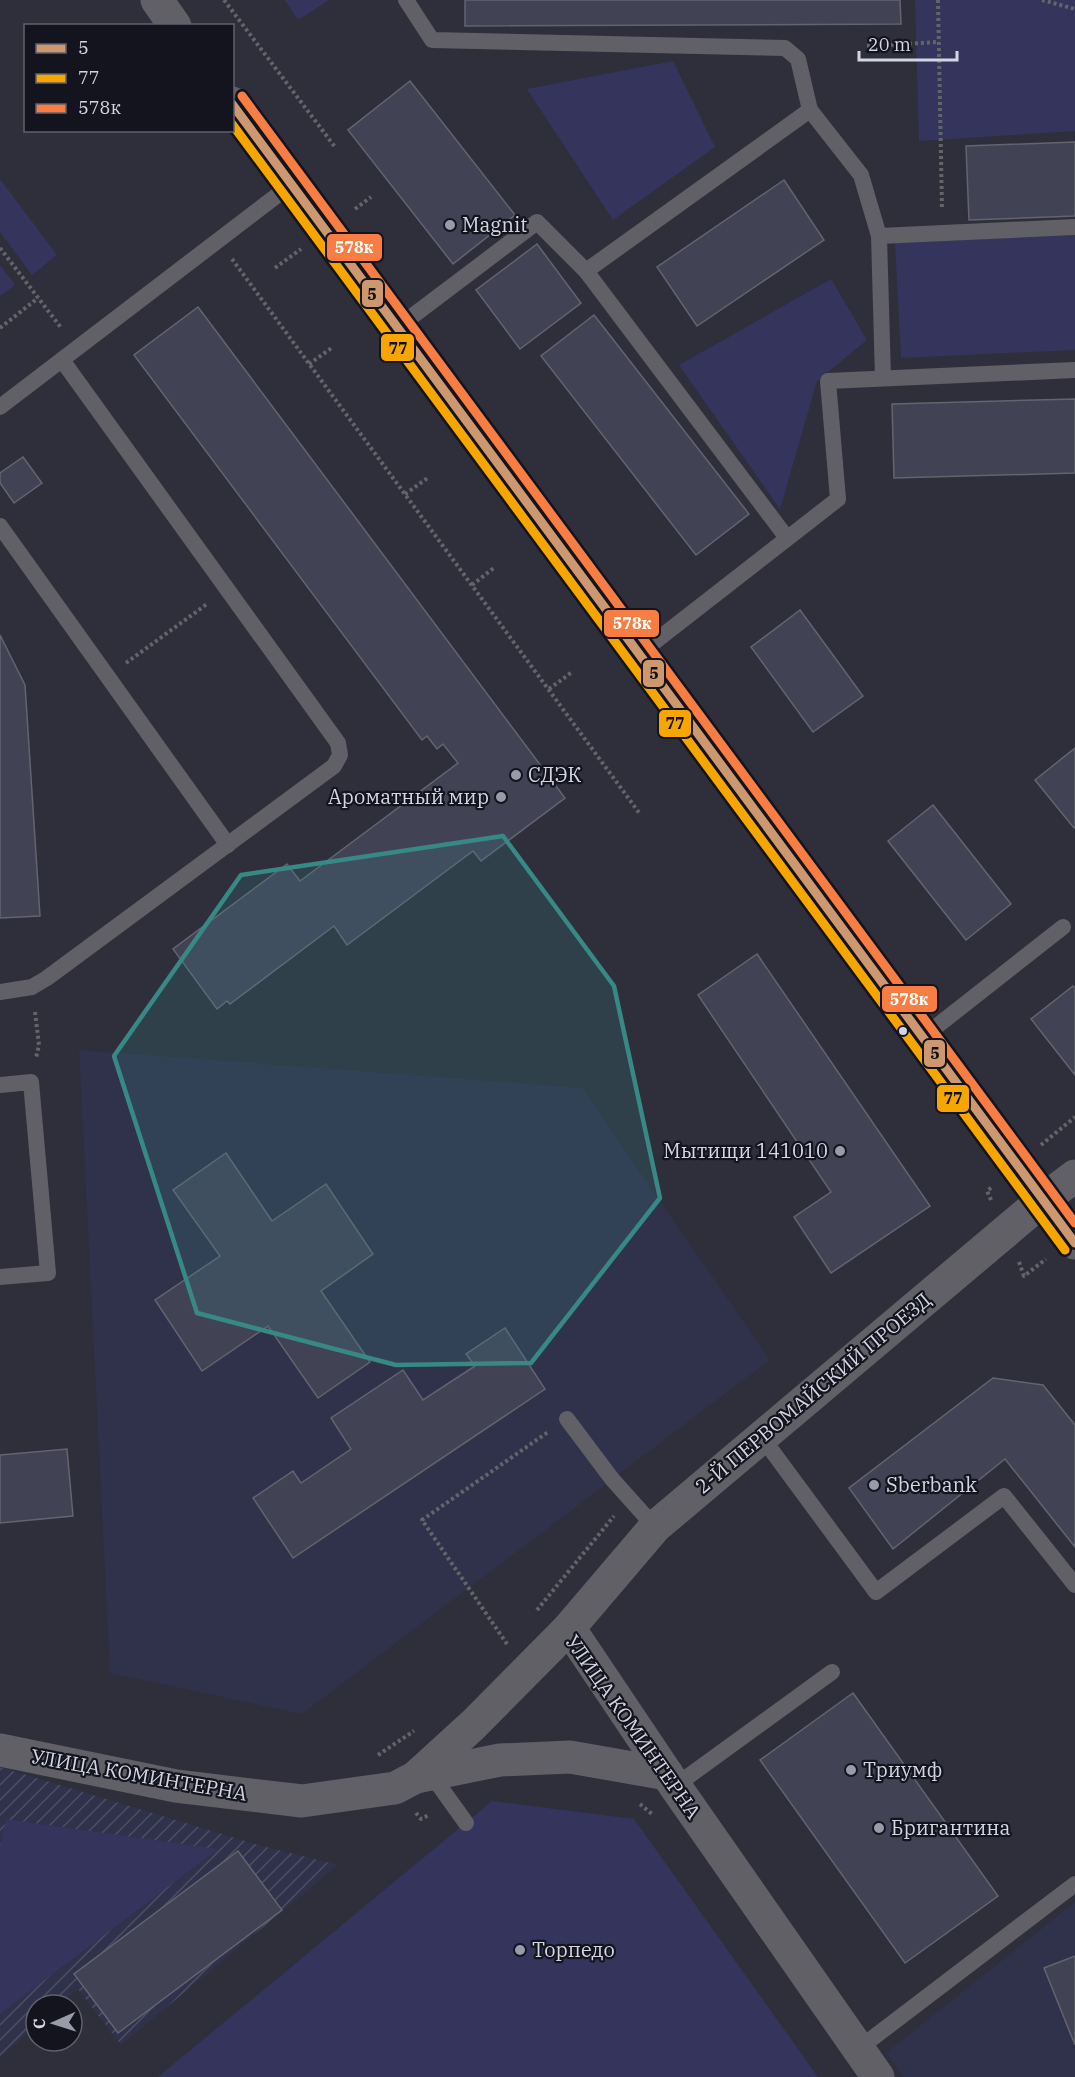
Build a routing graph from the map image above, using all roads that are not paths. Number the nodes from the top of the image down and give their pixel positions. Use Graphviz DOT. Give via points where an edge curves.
graph roads {
  1 [pos="157,0"];
  2 [pos="406,0"];
  3 [pos="175,24"];
  4 [pos="234,106"];
  5 [pos="810,110"];
  6 [pos="292,184"];
  7 [pos="1075,227"];
  8 [pos="879,236"];
  9 [pos="586,271"];
  10 [pos="398,327"];
  11 [pos="62,360"];
  12 [pos="1075,369"];
  13 [pos="883,378"];
  14 [pos="0,407"];
  15 [pos="0,526"];
  16 [pos="787,538"];
  17 [pos="639,654"];
  18 [pos="228,845"];
  19 [pos="1063,927"];
  20 [pos="0,992"];
  21 [pos="922,1037"];
  22 [pos="0,1085"];
  23 [pos="1075,1176"];
  24 [pos="1043,1200"];
  25 [pos="1075,1243"];
  26 [pos="0,1277"];
  27 [pos="567,1419"];
  28 [pos="761,1436"];
  29 [pos="655,1527"];
  30 [pos="1075,1585"];
  31 [pos="569,1628"];
  32 [pos="832,1672"];
  33 [pos="0,1750"];
  34 [pos="424,1775"];
  35 [pos="671,1780"];
  36 [pos="466,1823"];
  37 [pos="1075,1884"];
  38 [pos="857,2049"];
  39 [pos="878,2077"];
  1 -- 3 [label="street"];
  2 -- 5 [label="lane" via="432,40 785,48 798,59"];
  4 -- 6 [label="street"];
  5 -- 8 [label="lane" via="861,175"];
  5 -- 9 [label="lane"];
  6 -- 10 [label="street"];
  6 -- 11 [label="lane"];
  7 -- 8 [label="lane"];
  8 -- 13 [label="lane"];
  9 -- 10 [label="lane" via="537,222"];
  9 -- 16 [label="lane"];
  10 -- 17 [label="street"];
  11 -- 14 [label="lane"];
  11 -- 18 [label="lane" via="338,743 340,755 334,766"];
  12 -- 13 [label="lane"];
  13 -- 16 [label="lane" via="828,381 838,499"];
  15 -- 18 [label="lane"];
  16 -- 17 [label="lane"];
  17 -- 21 [label="street"];
  18 -- 20 [label="lane" via="47,978 32,987"];
  19 -- 21 [label="lane"];
  21 -- 24 [label="street"];
  22 -- 26 [label="lane" via="31,1082 48,1273"];
  23 -- 24 [label="street, 2-Й ПЕРВОМАЙСКИЙ ПРОЕЗД"];
  24 -- 25 [label="street"];
  24 -- 28 [label="street, 2-Й ПЕРВОМАЙСКИЙ ПРОЕЗД"];
  27 -- 29 [label="lane"];
  28 -- 29 [label="street, 2-Й ПЕРВОМАЙСКИЙ ПРОЕЗД"];
  28 -- 30 [label="lane" via="876,1592 1004,1496"];
  29 -- 31 [label="street, 2-Й ПЕРВОМАЙСКИЙ ПРОЕЗД"];
  31 -- 34 [label="street, УЛИЦА КОМИНТЕРНА"];
  31 -- 35 [label="street, УЛИЦА КОМИНТЕРНА"];
  32 -- 35 [label="lane"];
  33 -- 34 [label="street, УЛИЦА КОМИНТЕРНА" via="176,1786 302,1802 395,1788"];
  34 -- 35 [label="street" via="500,1761 570,1757"];
  34 -- 36 [label="lane"];
  35 -- 38 [label="street, УЛИЦА КОМИНТЕРНА"];
  37 -- 38 [label="lane"];
  38 -- 39 [label="street, УЛИЦА КОМИНТЕРНА"];
}
